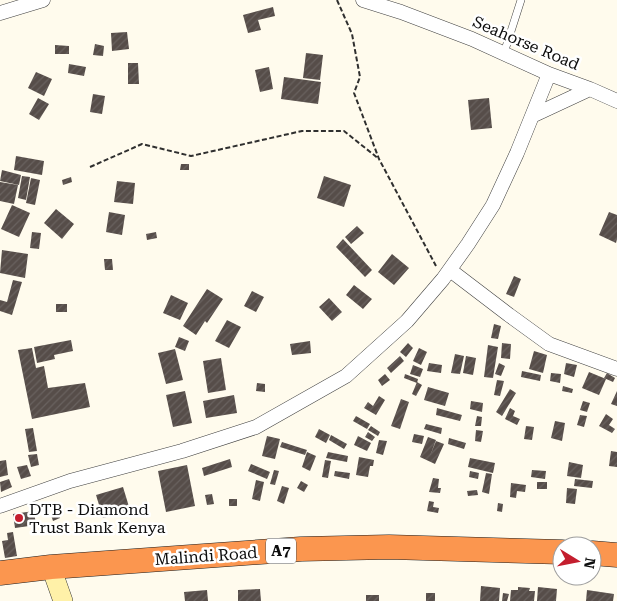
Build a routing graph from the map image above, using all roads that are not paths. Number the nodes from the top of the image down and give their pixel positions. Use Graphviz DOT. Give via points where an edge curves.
graph roads {
  1 [pos="43,0"];
  2 [pos="363,0"];
  3 [pos="521,0"];
  4 [pos="0,12"];
  5 [pos="504,53"];
  6 [pos="550,74"];
  7 [pos="590,89"];
  8 [pos="617,101"];
  9 [pos="532,116"];
  10 [pos="446,275"];
  11 [pos="617,369"];
  12 [pos="0,506"];
  13 [pos="552,552"];
  14 [pos="602,554"];
  15 [pos="617,555"];
  16 [pos="62,567"];
  17 [pos="0,573"];
  18 [pos="63,601"];
  19 [pos="69,601"];
  1 -- 4 [label="street"];
  2 -- 5 [label="street, Seahorse Road"];
  3 -- 5 [label="lane"];
  5 -- 6 [label="street, Seahorse Road"];
  6 -- 7 [label="street, Seahorse Road"];
  6 -- 9 [label="street"];
  7 -- 8 [label="street, Seahorse Road"];
  7 -- 9 [label="street"];
  9 -- 10 [label="street" via="492,205"];
  10 -- 11 [label="street" via="549,344"];
  10 -- 12 [label="street" via="407,322 346,376 256,427 70,481"];
  13 -- 16 [label="highway, Malindi Road / A7" via="301,549"];
  14 -- 15 [label="highway"];
  16 -- 17 [label="highway, Malindi Road / A7"];
  16 -- 18 [label="street"];
  16 -- 19 [label="street"];
}
